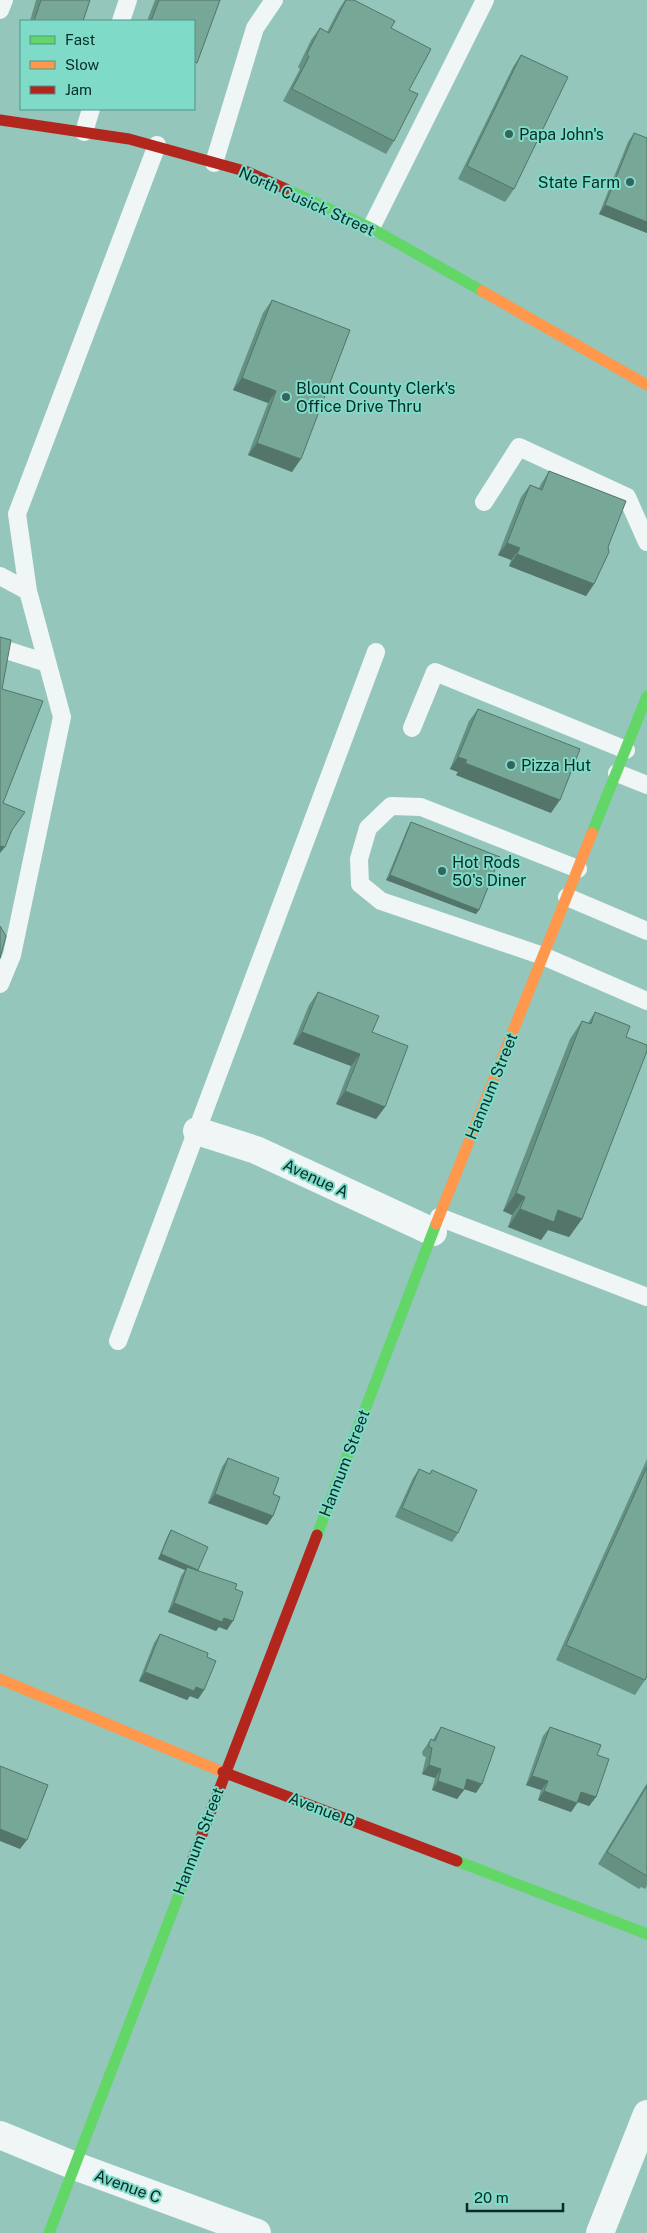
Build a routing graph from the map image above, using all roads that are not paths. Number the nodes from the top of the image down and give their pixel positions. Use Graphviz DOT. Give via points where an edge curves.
graph roads {
  1 [pos="4,0"];
  2 [pos="128,0"];
  3 [pos="274,0"];
  4 [pos="485,0"];
  5 [pos="0,10"];
  6 [pos="121,20"];
  7 [pos="92,110"];
  8 [pos="0,120"];
  9 [pos="84,132"];
  10 [pos="157,145"];
  11 [pos="214,163"];
  12 [pos="371,228"];
  13 [pos="647,385"];
  14 [pos="484,502"];
  15 [pos="647,542"];
  16 [pos="0,576"];
  17 [pos="28,591"];
  18 [pos="0,648"];
  19 [pos="376,652"];
  20 [pos="48,663"];
  21 [pos="647,696"];
  22 [pos="412,728"];
  23 [pos="626,750"];
  24 [pos="616,773"];
  25 [pos="647,785"];
  26 [pos="578,869"];
  27 [pos="566,898"];
  28 [pos="647,931"];
  29 [pos="543,956"];
  30 [pos="0,984"];
  31 [pos="647,1001"];
  32 [pos="198,1131"];
  33 [pos="436,1224"];
  34 [pos="647,1297"];
  35 [pos="118,1341"];
  36 [pos="0,1679"];
  37 [pos="224,1772"];
  38 [pos="647,1934"];
  39 [pos="647,2114"];
  40 [pos="0,2135"];
  41 [pos="75,2166"];
  42 [pos="49,2233"];
  43 [pos="257,2233"];
  44 [pos="600,2233"];
  1 -- 5 [label="lane"];
  2 -- 6 [label="lane"];
  3 -- 11 [label="lane" via="255,28"];
  4 -- 12 [label="lane"];
  7 -- 9 [label="lane"];
  8 -- 9 [label="street, North Cusick Street"];
  9 -- 10 [label="street, North Cusick Street"];
  10 -- 11 [label="street, North Cusick Street"];
  10 -- 17 [label="lane" via="17,514"];
  11 -- 12 [label="street, North Cusick Street" via="248,172"];
  12 -- 13 [label="street, North Cusick Street"];
  14 -- 15 [label="lane" via="519,447 628,497"];
  16 -- 17 [label="lane"];
  17 -- 20 [label="lane"];
  18 -- 20 [label="lane"];
  19 -- 32 [label="lane"];
  20 -- 30 [label="lane" via="62,717 12,955"];
  21 -- 23 [label="street, Hannum Street"];
  22 -- 23 [label="lane" via="435,672"];
  23 -- 24 [label="street, Hannum Street"];
  24 -- 25 [label="lane"];
  24 -- 26 [label="street, Hannum Street"];
  26 -- 27 [label="street, Hannum Street"];
  26 -- 29 [label="lane" via="421,807 391,806 368,828 359,859 360,884 381,901"];
  27 -- 28 [label="lane"];
  27 -- 29 [label="street, Hannum Street"];
  29 -- 31 [label="lane"];
  29 -- 33 [label="street, Hannum Street"];
  32 -- 33 [label="street, Avenue A" via="256,1150"];
  32 -- 35 [label="lane"];
  33 -- 34 [label="lane"];
  33 -- 37 [label="street, Hannum Street"];
  36 -- 37 [label="street, Avenue B"];
  37 -- 38 [label="street, Avenue B"];
  37 -- 41 [label="street, Hannum Street"];
  39 -- 44 [label="street"];
  40 -- 41 [label="street, Avenue C"];
  41 -- 42 [label="street, Hannum Street"];
  41 -- 43 [label="street, Avenue C"];
}
